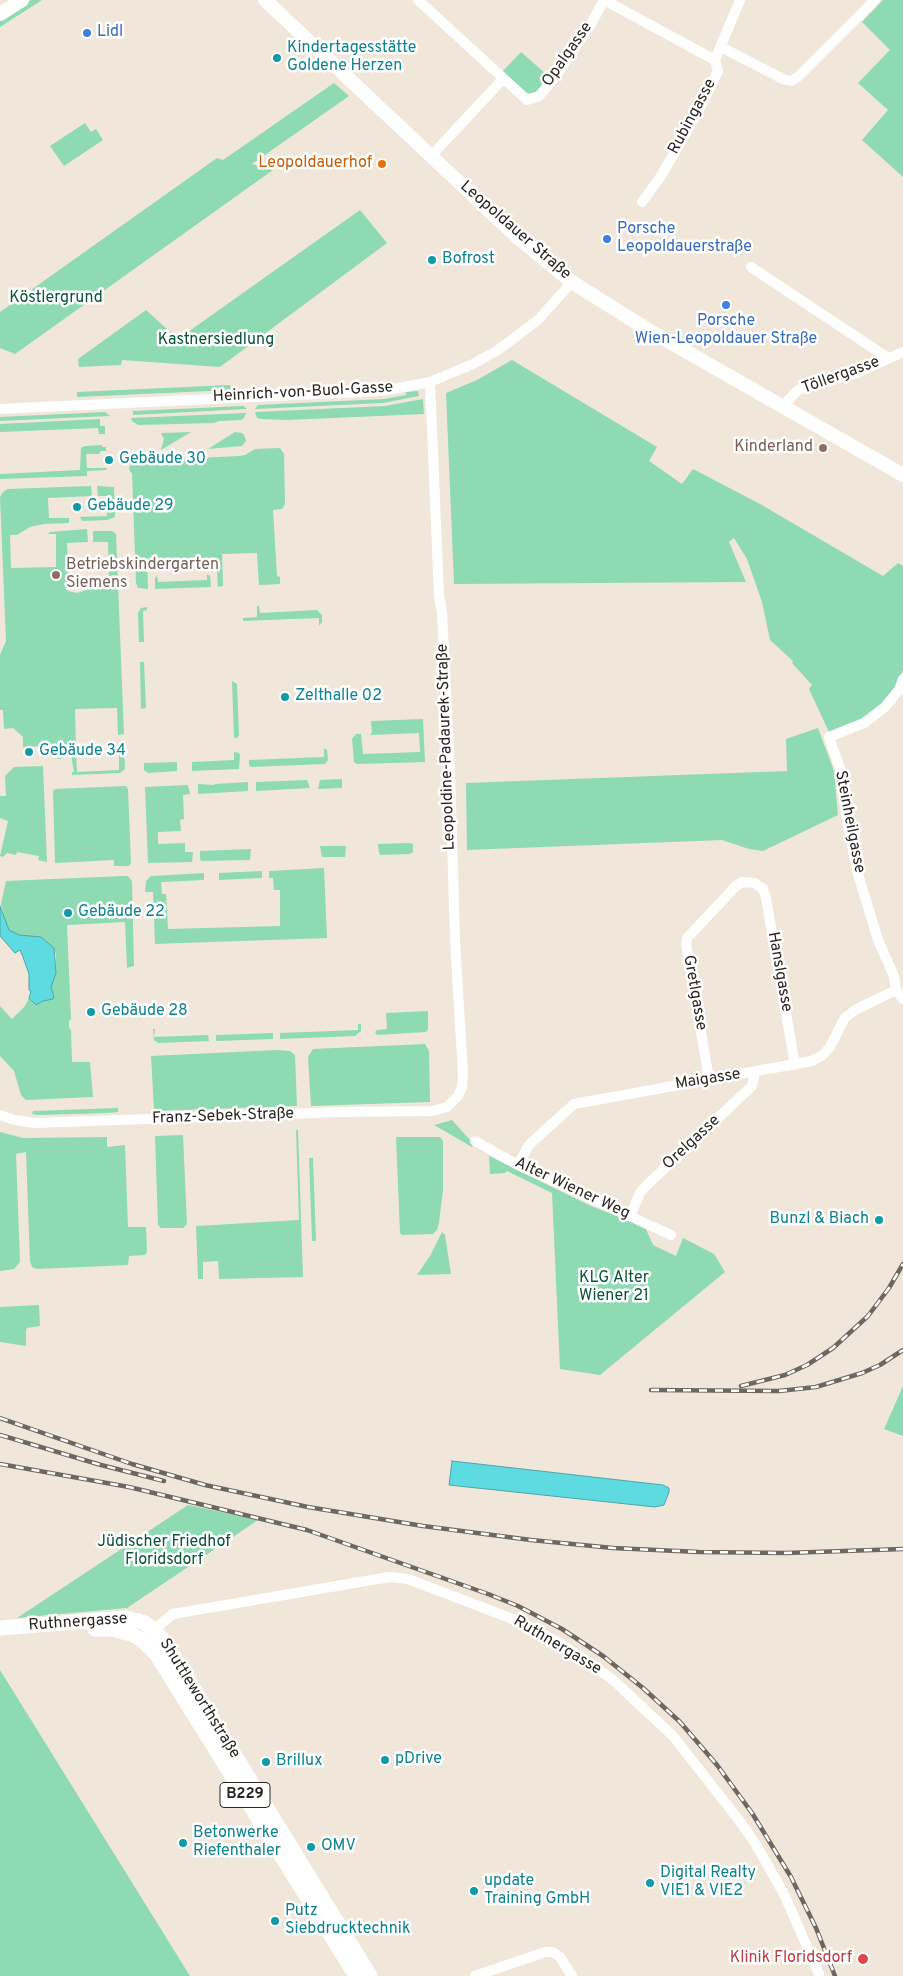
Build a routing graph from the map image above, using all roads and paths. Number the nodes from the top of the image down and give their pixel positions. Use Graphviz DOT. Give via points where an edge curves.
graph roads {
  1 [pos="22,0"];
  2 [pos="265,0"];
  3 [pos="418,0"];
  4 [pos="604,0"];
  5 [pos="740,0"];
  6 [pos="875,0"];
  7 [pos="0,14"];
  8 [pos="721,47"];
  9 [pos="715,60"];
  10 [pos="503,80"];
  11 [pos="431,156"];
  12 [pos="642,202"];
  13 [pos="751,267"];
  14 [pos="572,282"];
  15 [pos="903,352"];
  16 [pos="888,358"];
  17 [pos="430,382"];
  18 [pos="783,406"];
  19 [pos="0,409"];
  20 [pos="903,475"];
  21 [pos="903,679"];
  22 [pos="901,692"];
  23 [pos="755,883"];
  24 [pos="899,994"];
  25 [pos="795,1065"];
  26 [pos="755,1072"];
  27 [pos="709,1079"];
  28 [pos="447,1107"];
  29 [pos="0,1116"];
  30 [pos="475,1141"];
  31 [pos="518,1165"];
  32 [pos="630,1216"];
  33 [pos="671,1235"];
  34 [pos="0,1628"];
  35 [pos="153,1628"];
  36 [pos="0,1638"];
  37 [pos="142,1640"];
  38 [pos="820,1974"];
  39 [pos="356,1976"];
  40 [pos="370,1976"];
  41 [pos="474,1976"];
  42 [pos="572,1976"];
  1 -- 7 [label="main road"];
  2 -- 11 [label="main road, Leopoldauer Straße"];
  3 -- 10 [label="street"];
  4 -- 9 [label="street"];
  4 -- 10 [label="street, Opalgasse" via="591,24 539,96 527,100"];
  5 -- 8 [label="street, Rubingasse"];
  6 -- 8 [label="street" via="791,81"];
  8 -- 9 [label="street, Rubingasse"];
  9 -- 12 [label="street, Rubingasse" via="718,71 699,110"];
  10 -- 11 [label="street"];
  11 -- 14 [label="main road, Leopoldauer Straße" via="514,235"];
  13 -- 16 [label="street"];
  14 -- 17 [label="street, Heinrich-von-Buol-Gasse" via="538,320 498,350"];
  14 -- 18 [label="main road, Leopoldauer Straße" via="645,328"];
  15 -- 16 [label="street, Töllergasse"];
  16 -- 18 [label="street, Töllergasse" via="857,373 798,390"];
  17 -- 19 [label="street, Heinrich-von-Buol-Gasse" via="360,392"];
  17 -- 28 [label="street, Leopoldine-Padaurek-Straße" via="463,1074 458,1096"];
  18 -- 20 [label="main road, Leopoldauer Straße"];
  21 -- 22 [label="street, Steinheilgasse"];
  22 -- 24 [label="street, Steinheilgasse" via="864,723 829,737 842,774 846,816 858,874"];
  23 -- 25 [label="street, Hanslgasse" via="766,898"];
  23 -- 27 [label="street, Gretlgasse" via="742,882 736,886 687,938"];
  24 -- 25 [label="street, Maigasse" via="855,1010 844,1020 823,1055"];
  25 -- 26 [label="street, Maigasse"];
  26 -- 27 [label="street, Maigasse"];
  26 -- 32 [label="street, Orelgasse" via="752,1086 640,1193"];
  27 -- 31 [label="street, Maigasse" via="574,1104 529,1145"];
  28 -- 29 [label="street, Franz-Sebek-Straße" via="432,1111 34,1123"];
  30 -- 31 [label="street, Alter Wiener Weg"];
  31 -- 32 [label="street, Alter Wiener Weg"];
  32 -- 33 [label="street, Alter Wiener Weg"];
  34 -- 35 [label="main road, Ruthnergasse" via="126,1618"];
  35 -- 37 [label="street, Ruthnergasse"];
  35 -- 38 [label="street, Ruthnergasse" via="173,1614 389,1577 408,1579 525,1625 563,1645 612,1679 673,1736 758,1848 784,1894"];
  35 -- 40 [label="main road, Shuttleworthstraße / B229" via="181,1668"];
  36 -- 37 [label="main road, Ruthnergasse / B229" via="102,1628 120,1630"];
  37 -- 39 [label="main road, Shuttleworthstraße / B229" via="162,1662"];
  41 -- 42 [label="street" via="545,1952 554,1952 560,1957"];
}
